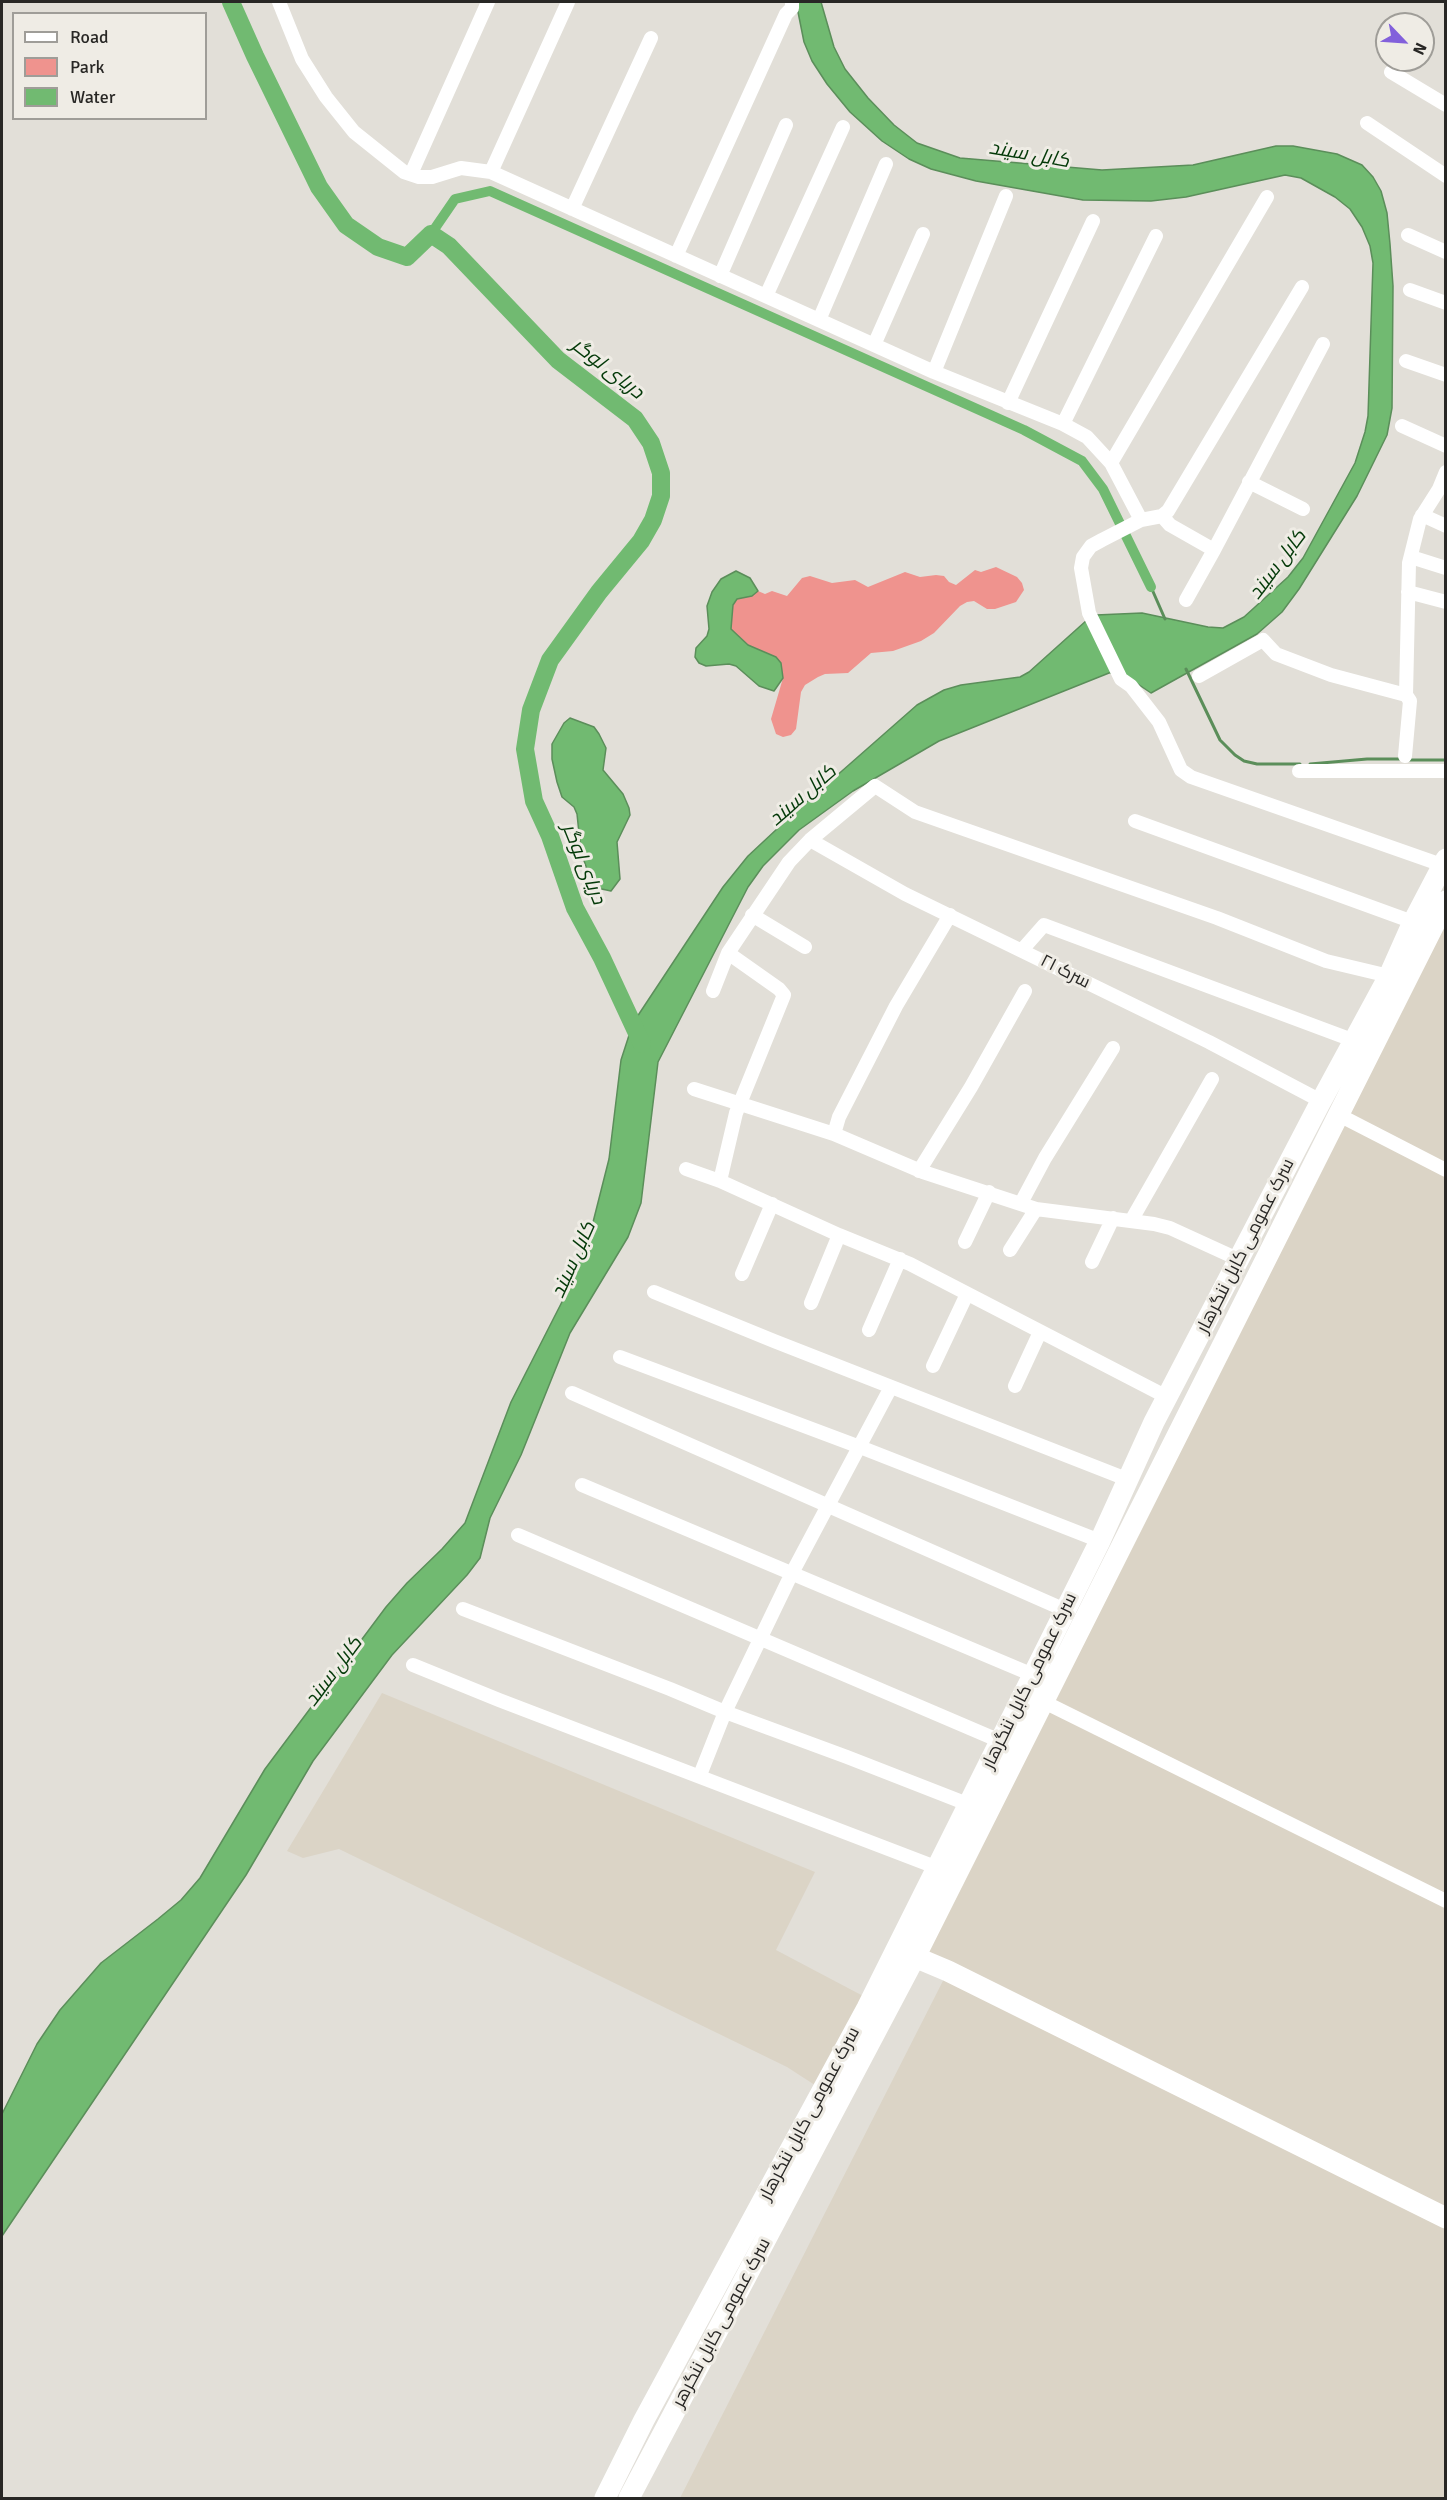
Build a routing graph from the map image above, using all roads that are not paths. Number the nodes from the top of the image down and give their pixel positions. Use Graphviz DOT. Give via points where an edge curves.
graph roads {
  1 [pos="279,2"];
  2 [pos="488,2"];
  3 [pos="568,2"];
  4 [pos="792,2"];
  5 [pos="651,38"];
  6 [pos="1391,72"];
  7 [pos="1446,105"];
  8 [pos="1367,123"];
  9 [pos="786,125"];
  10 [pos="843,127"];
  11 [pos="886,164"];
  12 [pos="491,172"];
  13 [pos="411,174"];
  14 [pos="1446,176"];
  15 [pos="1006,196"];
  16 [pos="1267,197"];
  17 [pos="572,209"];
  18 [pos="1093,221"];
  19 [pos="922,234"];
  20 [pos="1408,235"];
  21 [pos="1156,236"];
  22 [pos="1446,252"];
  23 [pos="676,256"];
  24 [pos="720,276"];
  25 [pos="1302,287"];
  26 [pos="1410,290"];
  27 [pos="766,296"];
  28 [pos="1446,303"];
  29 [pos="819,320"];
  30 [pos="1323,344"];
  31 [pos="874,345"];
  32 [pos="1406,361"];
  33 [pos="934,372"];
  34 [pos="1446,375"];
  35 [pos="1008,403"];
  36 [pos="1063,424"];
  37 [pos="1402,426"];
  38 [pos="1446,446"];
  39 [pos="1111,463"];
  40 [pos="1446,472"];
  41 [pos="1249,482"];
  42 [pos="1303,509"];
  43 [pos="1422,515"];
  44 [pos="1162,516"];
  45 [pos="1129,526"];
  46 [pos="1446,526"];
  47 [pos="1214,550"];
  48 [pos="1411,557"];
  49 [pos="1446,568"];
  50 [pos="1408,592"];
  51 [pos="1186,600"];
  52 [pos="1446,602"];
  53 [pos="1199,676"];
  54 [pos="1406,695"];
  55 [pos="1405,756"];
  56 [pos="1299,771"];
  57 [pos="1446,771"];
  58 [pos="1135,821"];
  59 [pos="810,840"];
  60 [pos="1444,862"];
  61 [pos="1446,901"];
  62 [pos="752,915"];
  63 [pos="950,915"];
  64 [pos="1413,922"];
  65 [pos="805,947"];
  66 [pos="1022,950"];
  67 [pos="728,953"];
  68 [pos="1389,976"];
  69 [pos="713,991"];
  70 [pos="1025,991"];
  71 [pos="1355,1041"];
  72 [pos="1113,1048"];
  73 [pos="1212,1079"];
  74 [pos="694,1089"];
  75 [pos="740,1104"];
  76 [pos="1326,1106"];
  77 [pos="834,1134"];
  78 [pos="686,1169"];
  79 [pos="1446,1170"];
  80 [pos="919,1171"];
  81 [pos="720,1181"];
  82 [pos="989,1192"];
  83 [pos="1021,1203"];
  84 [pos="772,1204"];
  85 [pos="1036,1209"];
  86 [pos="1113,1218"];
  87 [pos="1131,1221"];
  88 [pos="838,1235"];
  89 [pos="965,1242"];
  90 [pos="1010,1250"];
  91 [pos="900,1259"];
  92 [pos="1240,1260"];
  93 [pos="1092,1262"];
  94 [pos="742,1274"];
  95 [pos="654,1292"];
  96 [pos="967,1294"];
  97 [pos="811,1303"];
  98 [pos="869,1330"];
  99 [pos="1040,1332"];
  100 [pos="620,1357"];
  101 [pos="933,1366"];
  102 [pos="1015,1386"];
  103 [pos="891,1387"];
  104 [pos="572,1393"];
  105 [pos="1167,1397"];
  106 [pos="860,1447"];
  107 [pos="1129,1480"];
  108 [pos="582,1485"];
  109 [pos="827,1506"];
  110 [pos="518,1535"];
  111 [pos="1100,1541"];
  112 [pos="791,1575"];
  113 [pos="463,1609"];
  114 [pos="1065,1610"];
  115 [pos="760,1638"];
  116 [pos="413,1665"];
  117 [pos="1034,1689"];
  118 [pos="725,1712"];
  119 [pos="1000,1741"];
  120 [pos="700,1775"];
  121 [pos="970,1805"];
  122 [pos="938,1868"];
  123 [pos="1446,1901"];
  124 [pos="906,1953"];
  125 [pos="1446,2218"];
  126 [pos="605,2499"];
  127 [pos="629,2499"];
  1 -- 13 [label="street" via="303,59 326,97 354,132"];
  2 -- 13 [label="street"];
  3 -- 12 [label="street"];
  4 -- 23 [label="street"];
  5 -- 17 [label="street"];
  6 -- 7 [label="street"];
  8 -- 14 [label="street"];
  9 -- 24 [label="street"];
  10 -- 27 [label="street"];
  11 -- 29 [label="street"];
  12 -- 13 [label="street" via="461,168 432,177"];
  12 -- 17 [label="street"];
  15 -- 33 [label="street"];
  16 -- 39 [label="street"];
  17 -- 23 [label="street"];
  18 -- 35 [label="street"];
  19 -- 31 [label="street"];
  20 -- 22 [label="street"];
  21 -- 36 [label="street"];
  23 -- 24 [label="street"];
  24 -- 27 [label="street"];
  25 -- 44 [label="street"];
  26 -- 28 [label="street"];
  27 -- 29 [label="street"];
  29 -- 31 [label="street"];
  30 -- 41 [label="street"];
  31 -- 33 [label="street"];
  32 -- 34 [label="street"];
  33 -- 35 [label="street"];
  35 -- 36 [label="street"];
  36 -- 39 [label="street" via="1087,437"];
  37 -- 38 [label="street"];
  39 -- 45 [label="street"];
  40 -- 43 [label="street"];
  41 -- 42 [label="street"];
  41 -- 47 [label="street"];
  43 -- 46 [label="street"];
  43 -- 48 [label="street"];
  44 -- 45 [label="street"];
  44 -- 47 [label="street" via="1170,525"];
  45 -- 60 [label="street" via="1091,546 1083,557 1081,568 1089,613 1121,679 1159,722 1181,770 1191,777"];
  47 -- 51 [label="street"];
  48 -- 49 [label="street"];
  48 -- 50 [label="street"];
  50 -- 52 [label="street"];
  50 -- 54 [label="street"];
  53 -- 54 [label="street" via="1263,640 1276,654 1331,675"];
  54 -- 55 [label="street" via="1410,701"];
  56 -- 57 [label="street"];
  58 -- 64 [label="street"];
  59 -- 62 [label="street" via="789,862"];
  59 -- 63 [label="street, سرک ۲۱"];
  59 -- 68 [label="street" via="875,786 935,820 1217,918 1326,962"];
  60 -- 64 [label="highway, سرک عمومی کابل ننگرهار"];
  61 -- 76 [label="highway, سرک عمومی کابل ننگرهار"];
  62 -- 65 [label="street"];
  62 -- 67 [label="street"];
  63 -- 66 [label="street, سرک ۲۱"];
  63 -- 77 [label="street" via="896,1006"];
  64 -- 68 [label="highway, سرک عمومی کابل ننگرهار"];
  66 -- 71 [label="street" via="1044,925"];
  66 -- 76 [label="street, سرک ۲۱" via="1270,1073"];
  67 -- 69 [label="street"];
  67 -- 75 [label="street" via="784,995"];
  68 -- 71 [label="highway, سرک عمومی کابل ننگرهار"];
  70 -- 80 [label="street"];
  71 -- 76 [label="highway, سرک عمومی کابل ننگرهار"];
  72 -- 83 [label="street"];
  73 -- 87 [label="street"];
  74 -- 75 [label="street"];
  75 -- 77 [label="street"];
  75 -- 81 [label="street"];
  76 -- 79 [label="street, سرک ۲۱"];
  76 -- 92 [label="highway, سرک عمومی کابل ننگرهار"];
  76 -- 117 [label="highway, سرک عمومی کابل ننگرهار" via="1223,1347"];
  77 -- 80 [label="street"];
  78 -- 81 [label="street"];
  80 -- 82 [label="street"];
  81 -- 84 [label="street"];
  82 -- 83 [label="street"];
  82 -- 89 [label="street"];
  83 -- 85 [label="street"];
  84 -- 88 [label="street"];
  84 -- 94 [label="street"];
  85 -- 86 [label="street"];
  85 -- 90 [label="street"];
  86 -- 87 [label="street"];
  86 -- 93 [label="street"];
  87 -- 92 [label="street" via="1170,1228"];
  88 -- 91 [label="street"];
  88 -- 97 [label="street"];
  91 -- 96 [label="street"];
  91 -- 98 [label="street"];
  92 -- 105 [label="highway, سرک عمومی کابل ننگرهار"];
  95 -- 103 [label="street"];
  96 -- 99 [label="street"];
  96 -- 101 [label="street"];
  99 -- 102 [label="street"];
  99 -- 105 [label="street"];
  100 -- 106 [label="street"];
  103 -- 106 [label="street"];
  103 -- 107 [label="street"];
  104 -- 109 [label="street"];
  105 -- 107 [label="highway, سرک عمومی کابل ننگرهار"];
  106 -- 109 [label="street"];
  106 -- 111 [label="street"];
  107 -- 111 [label="highway, سرک عمومی کابل ننگرهار"];
  108 -- 112 [label="street"];
  109 -- 112 [label="street"];
  109 -- 114 [label="street"];
  110 -- 115 [label="street"];
  111 -- 114 [label="highway, سرک عمومی کابل ننگرهار"];
  112 -- 115 [label="street"];
  112 -- 117 [label="street"];
  113 -- 118 [label="street"];
  114 -- 117 [label="highway, سرک عمومی کابل ننگرهار"];
  115 -- 118 [label="street"];
  115 -- 119 [label="street"];
  116 -- 120 [label="street"];
  117 -- 119 [label="highway, سرک عمومی کابل ننگرهار"];
  117 -- 123 [label="street"];
  117 -- 124 [label="highway, سرک عمومی کابل ننگرهار"];
  118 -- 120 [label="street"];
  118 -- 121 [label="street"];
  119 -- 121 [label="highway, سرک عمومی کابل ننگرهار"];
  120 -- 122 [label="street"];
  121 -- 122 [label="highway, سرک عمومی کابل ننگرهار"];
  122 -- 124 [label="highway, سرک عمومی کابل ننگرهار"];
  124 -- 125 [label="highway"];
  124 -- 126 [label="highway, سرک عمومی کابل ننگرهار" via="794,2145"];
  124 -- 127 [label="highway, سرک عمومی کابل ننگرهر"];
}
